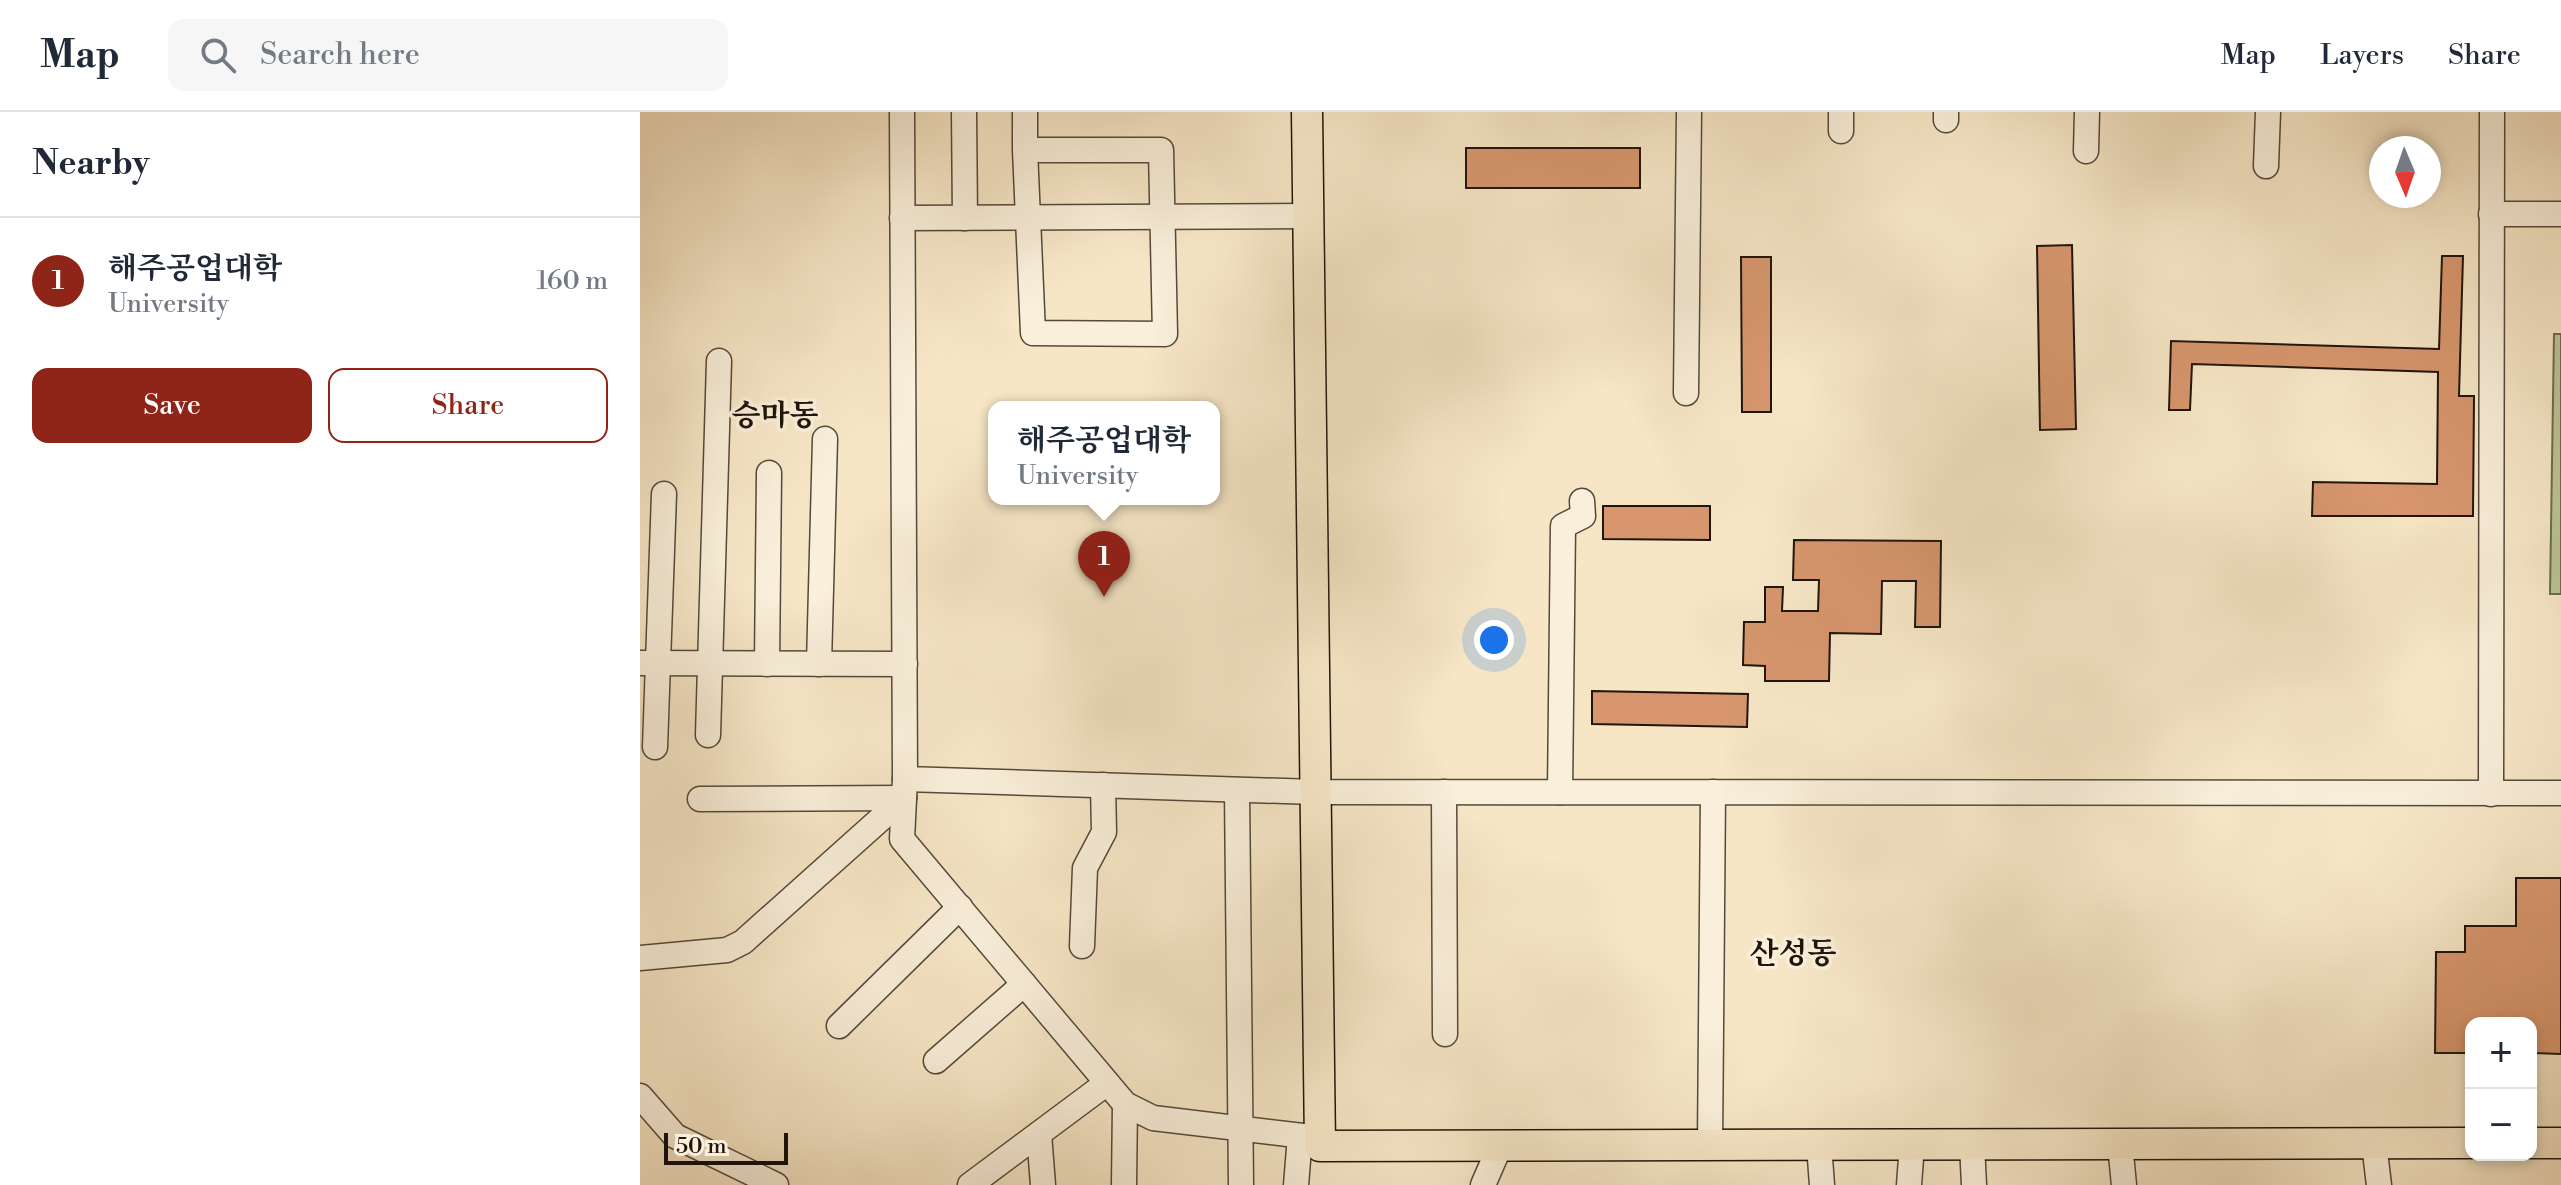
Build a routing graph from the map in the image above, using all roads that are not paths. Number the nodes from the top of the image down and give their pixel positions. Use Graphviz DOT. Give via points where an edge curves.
graph roads {
  1 [pos="902,112"];
  2 [pos="964,112"];
  3 [pos="1025,112"];
  4 [pos="1307,112"];
  5 [pos="1689,112"];
  6 [pos="2087,112"];
  7 [pos="2268,112"];
  8 [pos="2492,112"];
  9 [pos="1025,150"];
  10 [pos="2086,151"];
  11 [pos="2266,166"];
  12 [pos="2491,214"];
  13 [pos="2561,214"];
  14 [pos="1308,216"];
  15 [pos="1163,217"];
  16 [pos="902,218"];
  17 [pos="965,218"];
  18 [pos="1028,218"];
  19 [pos="719,361"];
  20 [pos="1686,393"];
  21 [pos="825,439"];
  22 [pos="769,473"];
  23 [pos="664,494"];
  24 [pos="1582,501"];
  25 [pos="649,663"];
  26 [pos="709,663"];
  27 [pos="767,664"];
  28 [pos="819,664"];
  29 [pos="905,664"];
  30 [pos="708,735"];
  31 [pos="655,747"];
  32 [pos="1103,785"];
  33 [pos="905,789"];
  34 [pos="1237,790"];
  35 [pos="1315,792"];
  36 [pos="1444,792"];
  37 [pos="1560,792"];
  38 [pos="1713,792"];
  39 [pos="2561,793"];
  40 [pos="2491,794"];
  41 [pos="700,799"];
  42 [pos="960,907"];
  43 [pos="1082,946"];
  44 [pos="640,958"];
  45 [pos="1024,984"];
  46 [pos="839,1026"];
  47 [pos="1445,1034"];
  48 [pos="936,1061"];
  49 [pos="1107,1083"];
  50 [pos="640,1096"];
  51 [pos="1125,1104"];
  52 [pos="1241,1129"];
  53 [pos="1039,1134"];
  54 [pos="1310,1137"];
  55 [pos="2465,1143"];
  56 [pos="2537,1143"];
  57 [pos="2561,1143"];
  58 [pos="2120,1144"];
  59 [pos="2374,1144"];
  60 [pos="1710,1145"];
  61 [pos="1819,1145"];
  62 [pos="1912,1145"];
  63 [pos="1972,1145"];
  64 [pos="1500,1146"];
  65 [pos="776,1185"];
  66 [pos="970,1185"];
  67 [pos="1043,1185"];
  68 [pos="1124,1185"];
  69 [pos="1241,1185"];
  70 [pos="1296,1185"];
  71 [pos="1483,1185"];
  72 [pos="1822,1185"];
  73 [pos="1909,1185"];
  74 [pos="1974,1185"];
  75 [pos="2124,1185"];
  76 [pos="2379,1185"];
  1 -- 16 [label="street"];
  2 -- 17 [label="street"];
  3 -- 9 [label="street"];
  4 -- 14 [label="main road"];
  5 -- 20 [label="street"];
  6 -- 10 [label="street"];
  7 -- 11 [label="street"];
  8 -- 12 [label="street"];
  9 -- 15 [label="street" via="1161,150"];
  9 -- 18 [label="street"];
  12 -- 13 [label="street"];
  12 -- 40 [label="street"];
  14 -- 15 [label="street"];
  14 -- 35 [label="main road"];
  15 -- 18 [label="street"];
  15 -- 18 [label="street" via="1165,334 1033,333"];
  16 -- 17 [label="street"];
  16 -- 29 [label="street"];
  17 -- 18 [label="street"];
  19 -- 26 [label="street"];
  21 -- 28 [label="street"];
  22 -- 27 [label="street"];
  23 -- 25 [label="street"];
  24 -- 37 [label="street" via="1583,516 1563,526"];
  25 -- 26 [label="street"];
  25 -- 31 [label="street"];
  26 -- 27 [label="street"];
  26 -- 30 [label="street"];
  27 -- 28 [label="street"];
  28 -- 29 [label="street"];
  29 -- 33 [label="street"];
  32 -- 33 [label="street"];
  32 -- 34 [label="street"];
  32 -- 43 [label="street" via="1104,832 1085,868"];
  33 -- 41 [label="street"];
  33 -- 42 [label="street" via="902,839"];
  33 -- 44 [label="street" via="743,942 727,950"];
  34 -- 35 [label="street"];
  34 -- 52 [label="street"];
  35 -- 36 [label="street"];
  35 -- 54 [label="main road"];
  36 -- 37 [label="street"];
  36 -- 47 [label="street"];
  37 -- 38 [label="street"];
  38 -- 40 [label="street"];
  38 -- 60 [label="street"];
  39 -- 40 [label="street"];
  42 -- 45 [label="street"];
  42 -- 46 [label="street"];
  45 -- 48 [label="street"];
  45 -- 49 [label="street"];
  49 -- 51 [label="street"];
  49 -- 53 [label="street"];
  50 -- 65 [label="street" via="675,1136"];
  51 -- 52 [label="street" via="1153,1118"];
  51 -- 68 [label="street"];
  52 -- 54 [label="street"];
  52 -- 69 [label="street"];
  53 -- 66 [label="street"];
  53 -- 67 [label="street"];
  54 -- 64 [label="main road" via="1320,1146"];
  54 -- 70 [label="street"];
  55 -- 59 [label="main road"];
  56 -- 57 [label="main road"];
  58 -- 59 [label="main road"];
  58 -- 63 [label="main road"];
  58 -- 75 [label="street"];
  59 -- 76 [label="street"];
  60 -- 61 [label="main road"];
  60 -- 64 [label="main road"];
  61 -- 62 [label="main road"];
  61 -- 72 [label="street"];
  62 -- 63 [label="main road"];
  62 -- 73 [label="street"];
  63 -- 74 [label="street"];
  64 -- 71 [label="street"];
}
